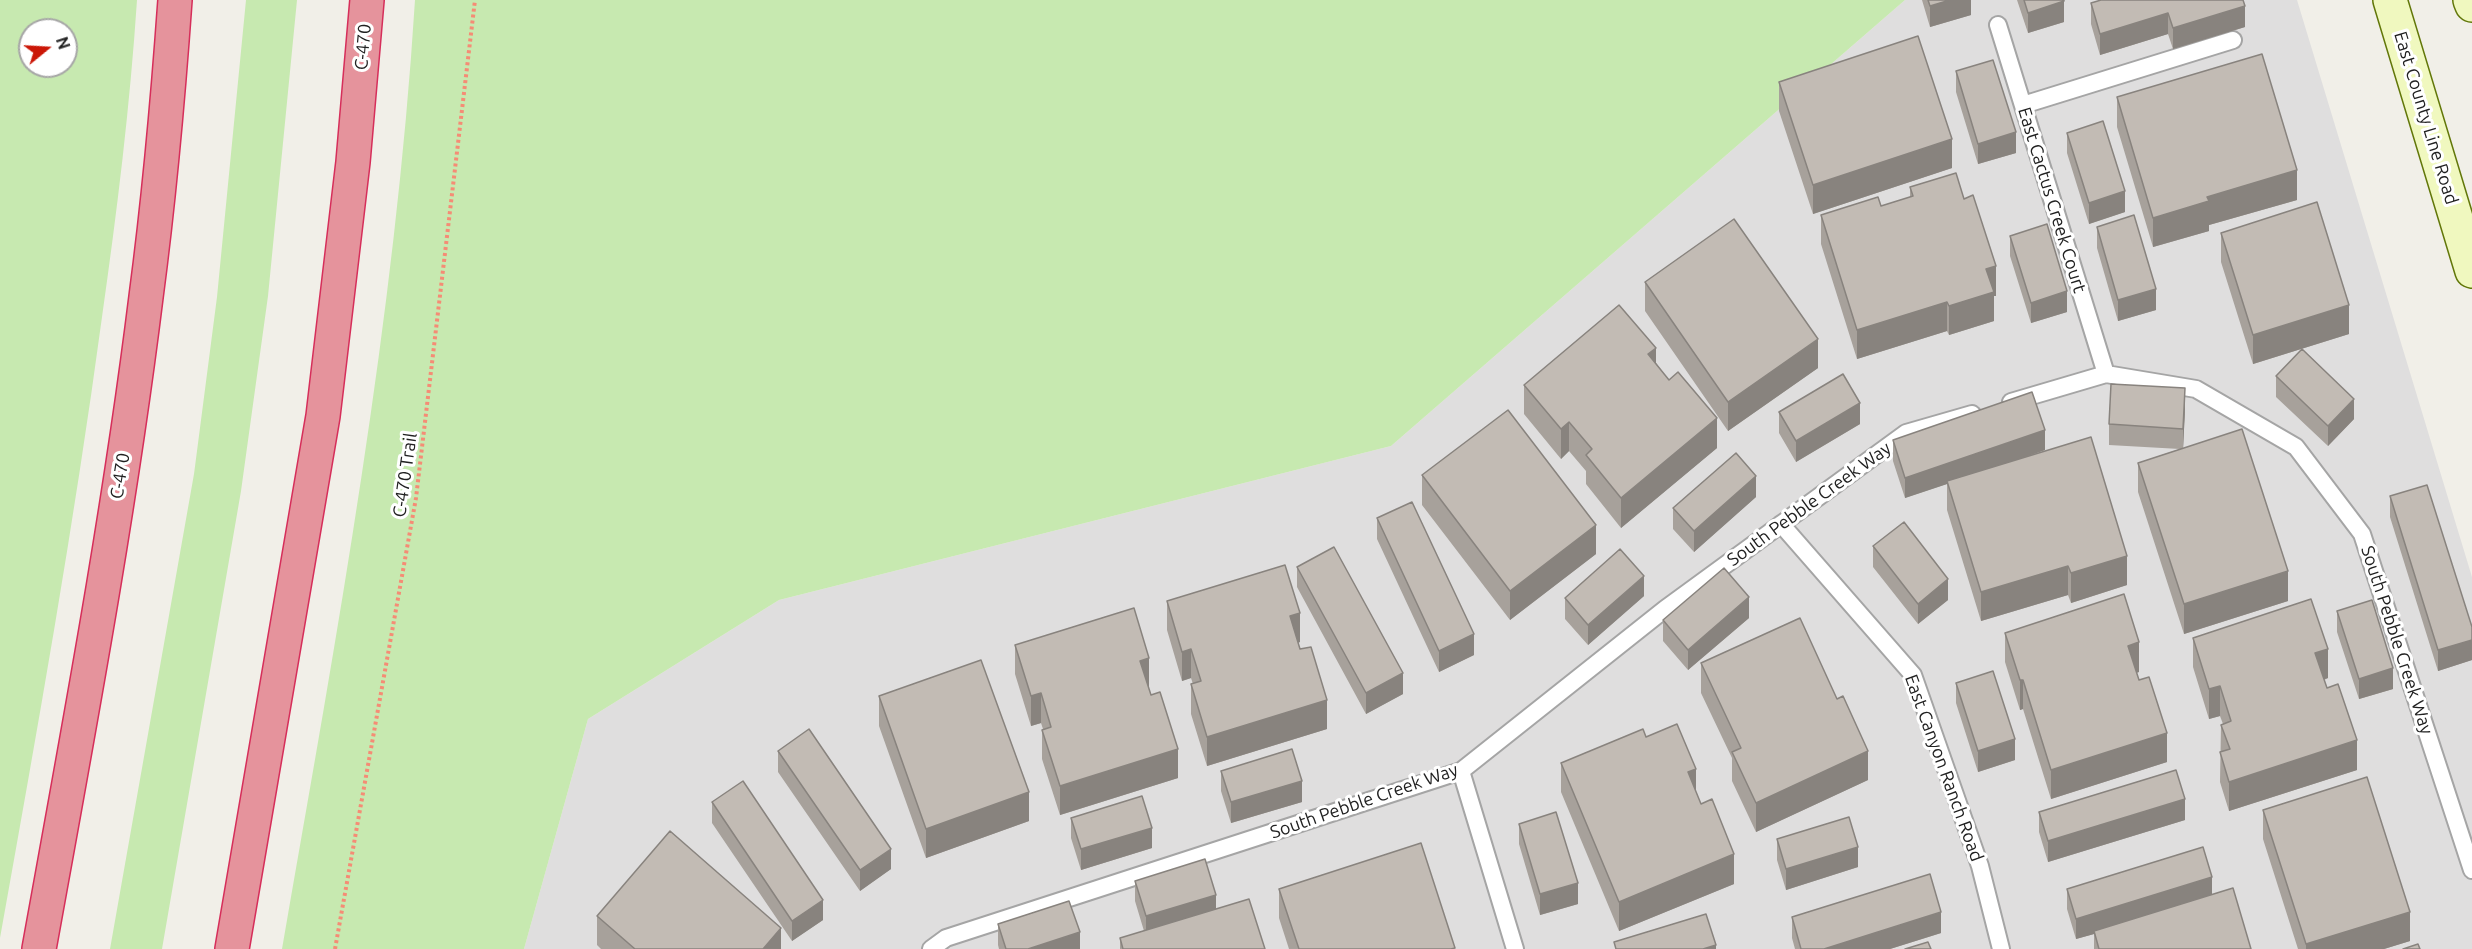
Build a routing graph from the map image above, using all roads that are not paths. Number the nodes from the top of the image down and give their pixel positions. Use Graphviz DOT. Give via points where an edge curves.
graph roads {
  1 [pos="175,0"];
  2 [pos="367,0"];
  3 [pos="2390,0"];
  4 [pos="2470,0"];
  5 [pos="2472,5"];
  6 [pos="1998,25"];
  7 [pos="2233,40"];
  8 [pos="2023,105"];
  9 [pos="2472,271"];
  10 [pos="2106,374"];
  11 [pos="1781,524"];
  12 [pos="1461,771"];
  13 [pos="2472,870"];
  14 [pos="39,949"];
  15 [pos="232,949"];
  16 [pos="931,949"];
  17 [pos="1515,949"];
  18 [pos="2001,949"];
  1 -- 14 [label="highway, C-470" via="141,335 95,635"];
  2 -- 15 [label="highway, C-470" via="353,162 323,416"];
  3 -- 9 [label="main road, East County Line Road"];
  4 -- 5 [label="main road"];
  6 -- 8 [label="lane, East Cactus Creek Court"];
  7 -- 8 [label="lane"];
  8 -- 10 [label="lane, East Cactus Creek Court"];
  10 -- 11 [label="lane, South Pebble Creek Way" via="1906,433"];
  10 -- 13 [label="lane, South Pebble Creek Way" via="2196,389 2296,447 2362,534"];
  11 -- 12 [label="lane, South Pebble Creek Way" via="1665,609"];
  11 -- 18 [label="lane, East Canyon Ranch Road" via="1913,675 1980,866"];
  12 -- 16 [label="lane, South Pebble Creek Way" via="946,938"];
  12 -- 17 [label="lane"];
}
